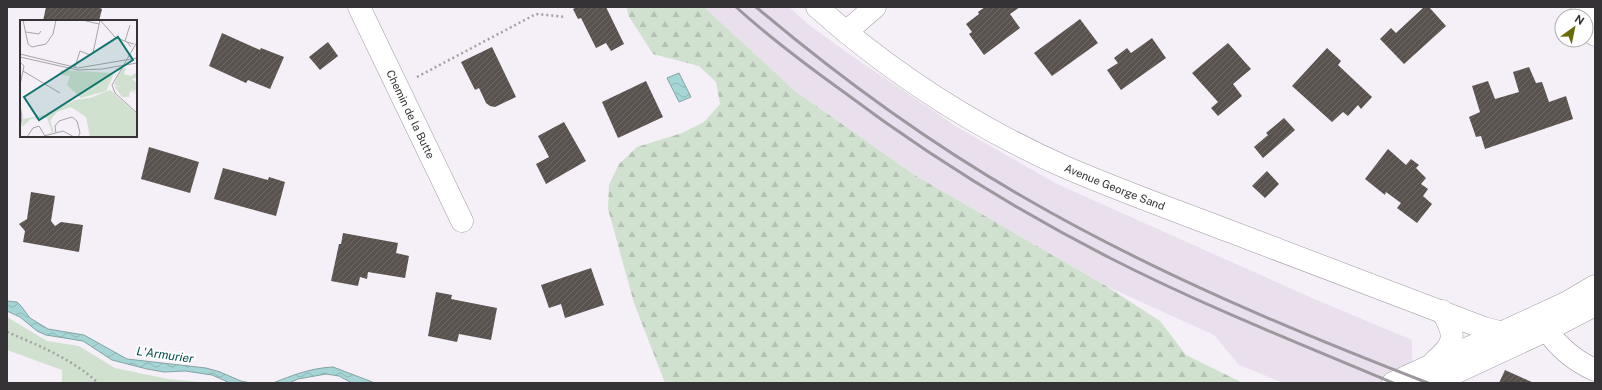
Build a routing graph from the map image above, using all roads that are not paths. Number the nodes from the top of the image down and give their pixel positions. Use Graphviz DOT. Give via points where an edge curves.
graph roads {
  1 [pos="359,7"];
  2 [pos="875,7"];
  3 [pos="1582,7"];
  4 [pos="825,10"];
  5 [pos="846,32"];
  6 [pos="1595,35"];
  7 [pos="462,221"];
  8 [pos="1595,286"];
  9 [pos="1595,305"];
  10 [pos="1442,312"];
  11 [pos="1547,330"];
  12 [pos="1503,333"];
  13 [pos="1595,370"];
  14 [pos="1432,374"];
  15 [pos="1393,383"];
  1 -- 7 [label="street, Chemin de la Butte"];
  2 -- 5 [label="street"];
  3 -- 6 [label="street"];
  4 -- 5 [label="street, Avenue George Sand"];
  5 -- 10 [label="street, Avenue George Sand" via="938,99 998,134 1064,166"];
  8 -- 12 [label="street"];
  9 -- 11 [label="street"];
  10 -- 12 [label="street, Avenue George Sand"];
  10 -- 14 [label="street" via="1452,331 1451,344"];
  11 -- 12 [label="street, Avenue George Sand"];
  11 -- 13 [label="street" via="1569,355"];
  11 -- 14 [label="street"];
  12 -- 14 [label="street"];
  14 -- 15 [label="street"];
}
